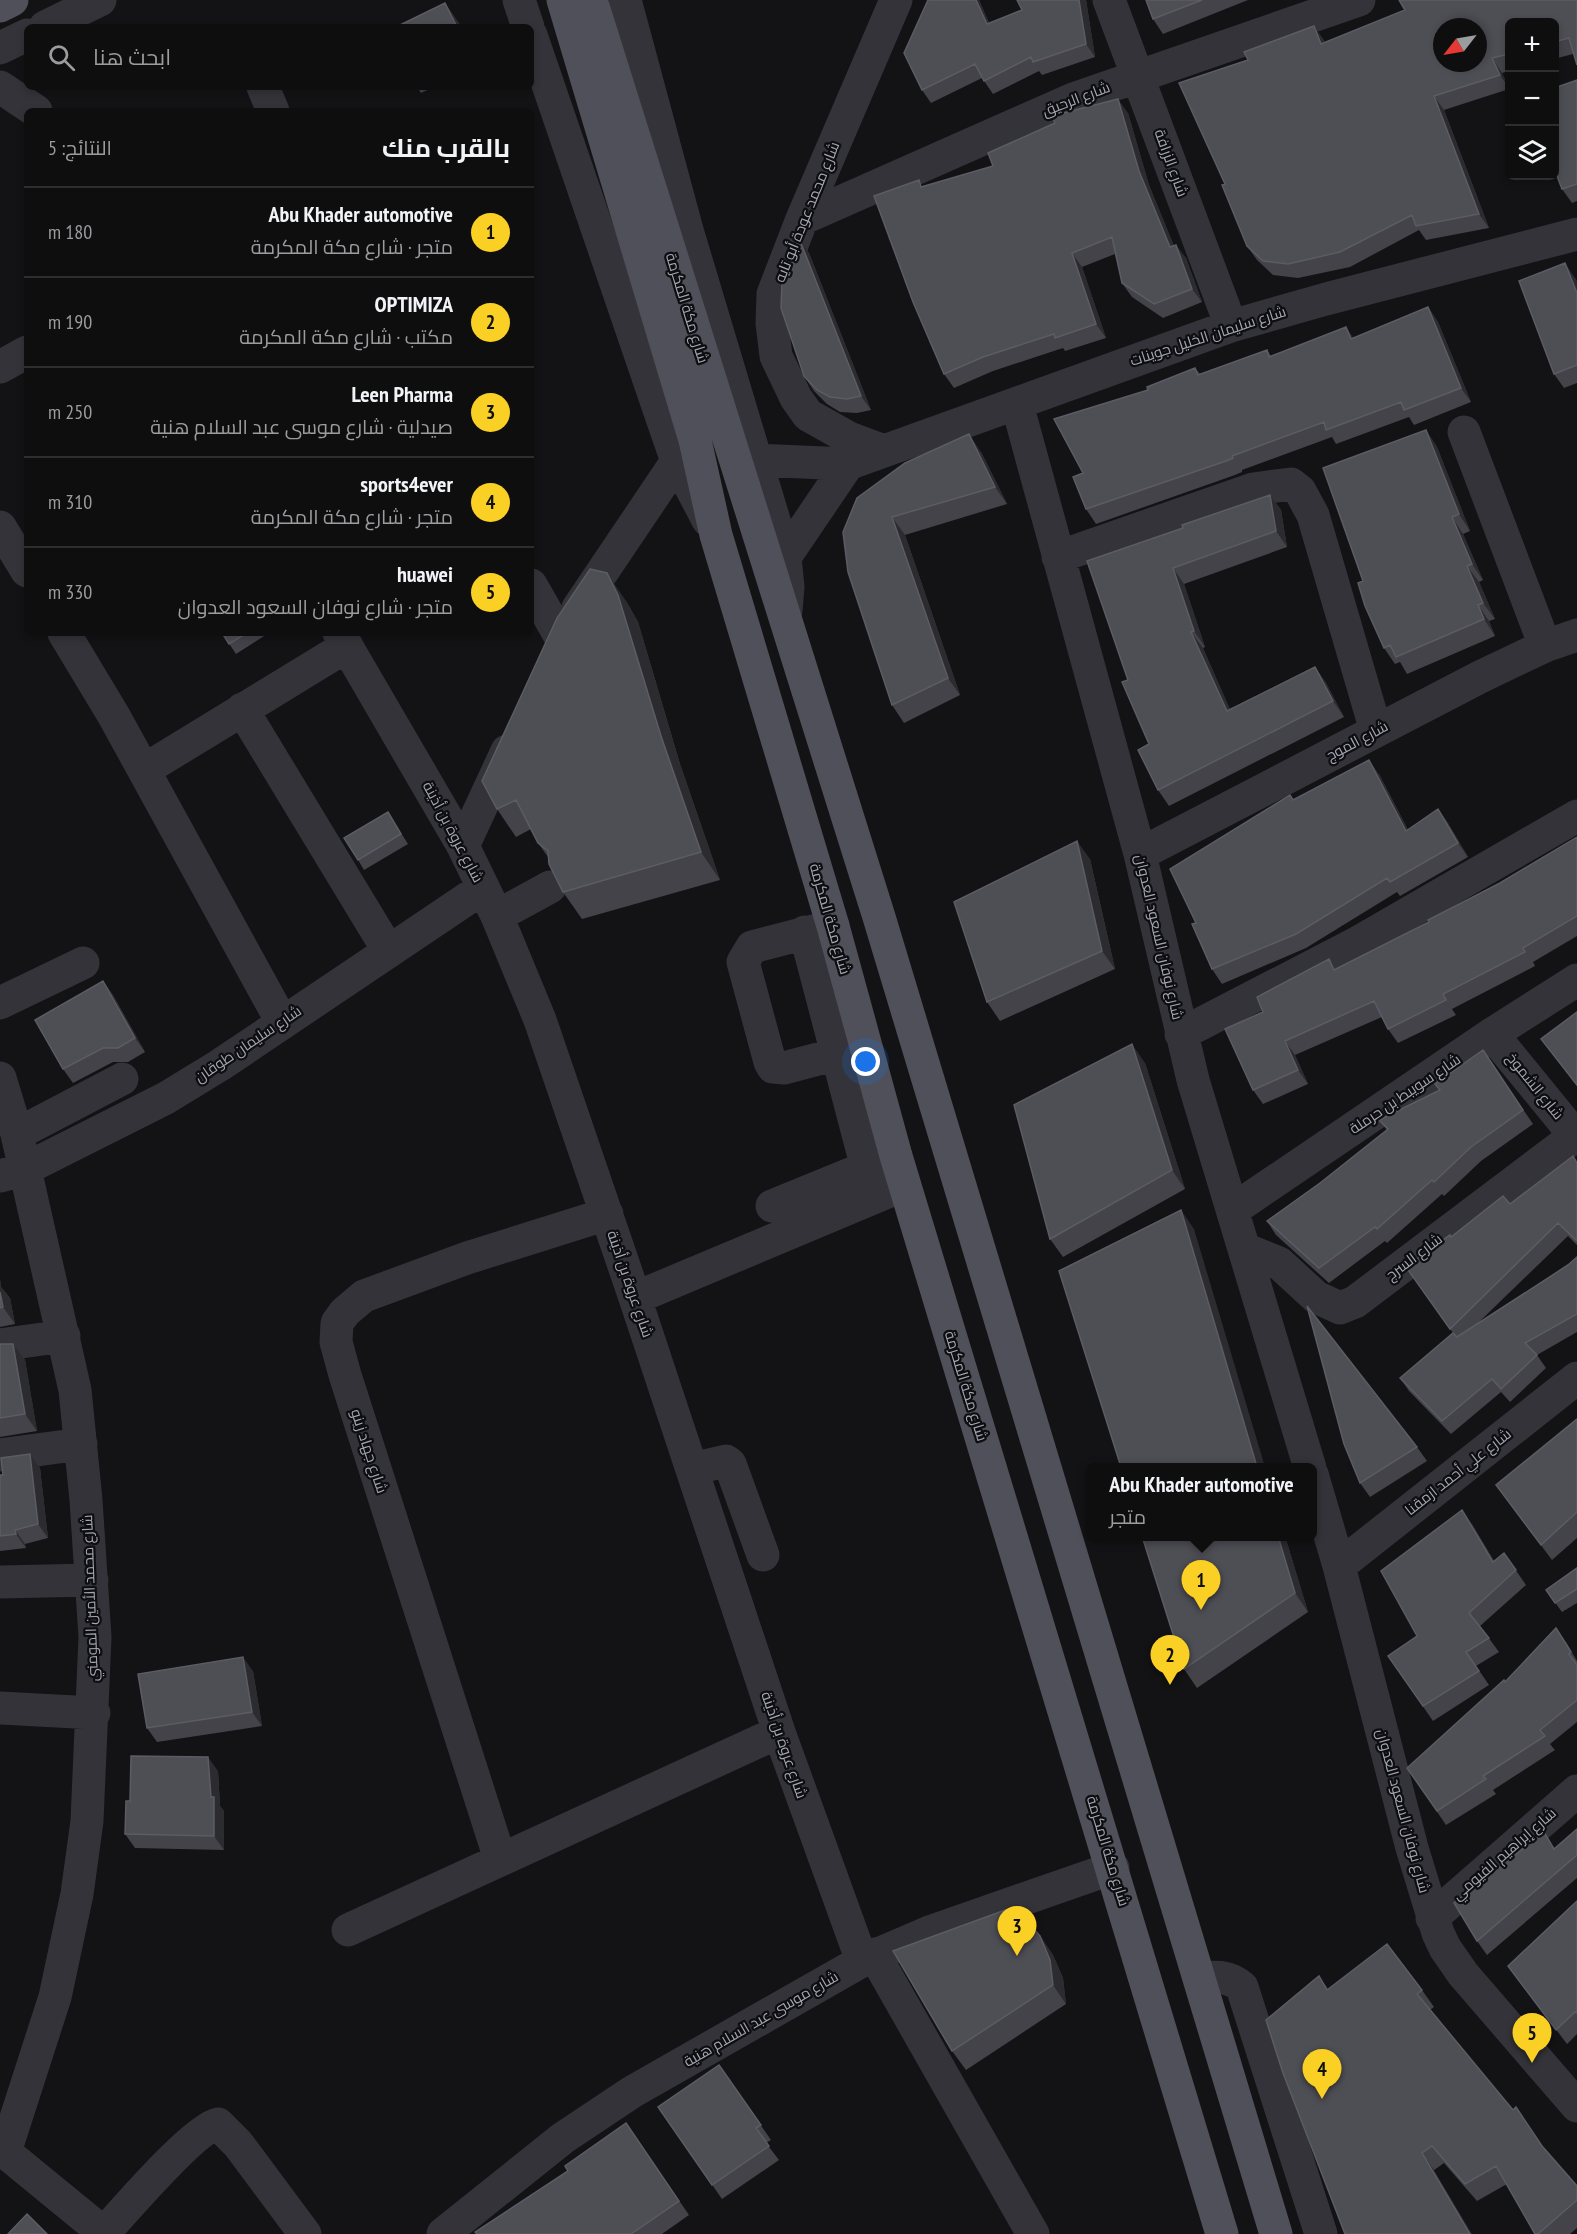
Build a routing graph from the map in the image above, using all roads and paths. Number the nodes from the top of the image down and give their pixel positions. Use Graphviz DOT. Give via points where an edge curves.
graph roads {
  1 [pos="12,0"];
  2 [pos="100,0"];
  3 [pos="519,0"];
  4 [pos="563,0"];
  5 [pos="591,0"];
  6 [pos="625,0"];
  7 [pos="643,0"];
  8 [pos="896,0"];
  9 [pos="1109,0"];
  10 [pos="1359,0"];
  11 [pos="0,6"];
  12 [pos="1322,6"];
  13 [pos="53,24"];
  14 [pos="527,24"];
  15 [pos="24,37"];
  16 [pos="534,43"];
  17 [pos="0,48"];
  18 [pos="638,49"];
  19 [pos="1138,76"];
  20 [pos="0,87"];
  21 [pos="46,90"];
  22 [pos="264,90"];
  23 [pos="32,108"];
  24 [pos="49,108"];
  25 [pos="272,108"];
  26 [pos="802,219"];
  27 [pos="1577,234"];
  28 [pos="1232,326"];
  29 [pos="24,353"];
  30 [pos="0,367"];
  31 [pos="1017,404"];
  32 [pos="1464,432"];
  33 [pos="686,450"];
  34 [pos="884,451"];
  35 [pos="758,460"];
  36 [pos="848,464"];
  37 [pos="0,527"];
  38 [pos="785,557"];
  39 [pos="1058,557"];
  40 [pos="24,567"];
  41 [pos="534,590"];
  42 [pos="785,616"];
  43 [pos="1577,635"];
  44 [pos="66,636"];
  45 [pos="560,636"];
  46 [pos="343,640"];
  47 [pos="1545,646"];
  48 [pos="545,668"];
  49 [pos="242,709"];
  50 [pos="114,716"];
  51 [pos="521,720"];
  52 [pos="1376,730"];
  53 [pos="144,770"];
  54 [pos="1577,816"];
  55 [pos="182,843"];
  56 [pos="463,846"];
  57 [pos="1140,854"];
  58 [pos="550,887"];
  59 [pos="490,902"];
  60 [pos="819,929"];
  61 [pos="388,950"];
  62 [pos="82,963"];
  63 [pos="1577,981"];
  64 [pos="0,1003"];
  65 [pos="282,1022"];
  66 [pos="1181,1034"];
  67 [pos="1492,1034"];
  68 [pos="837,1054"];
  69 [pos="0,1078"];
  70 [pos="122,1079"];
  71 [pos="16,1134"];
  72 [pos="1576,1137"];
  73 [pos="889,1170"];
  74 [pos="12,1173"];
  75 [pos="772,1206"];
  76 [pos="1234,1209"];
  77 [pos="607,1214"];
  78 [pos="1246,1250"];
  79 [pos="635,1298"];
  80 [pos="64,1336"];
  81 [pos="0,1345"];
  82 [pos="1577,1378"];
  83 [pos="81,1444"];
  84 [pos="0,1455"];
  85 [pos="1309,1463"];
  86 [pos="694,1472"];
  87 [pos="1317,1491"];
  88 [pos="763,1554"];
  89 [pos="1339,1566"];
  90 [pos="92,1580"];
  91 [pos="0,1582"];
  92 [pos="0,1708"];
  93 [pos="94,1713"];
  94 [pos="779,1732"];
  95 [pos="1577,1791"];
  96 [pos="500,1859"];
  97 [pos="1113,1868"];
  98 [pos="1432,1918"];
  99 [pos="348,1930"];
  100 [pos="868,1957"];
  101 [pos="1200,1978"];
  102 [pos="1577,2106"];
  103 [pos="3,2150"];
  104 [pos="104,2234"];
  105 [pos="305,2234"];
  106 [pos="443,2234"];
  107 [pos="1033,2234"];
  108 [pos="1222,2234"];
  109 [pos="1276,2234"];
  110 [pos="1321,2234"];
  1 -- 11 [label="main road"];
  2 -- 13 [label="street"];
  3 -- 14 [label="street"];
  4 -- 33 [label="main road, شارع مكة المكرمة"];
  5 -- 42 [label="main road, شارع مكة المكرمة"];
  6 -- 18 [label="street, شارع مكة المكرمة"];
  7 -- 18 [label="street"];
  8 -- 26 [label="street, شارع محمد عودة أبو تايه"];
  9 -- 19 [label="street, شارع الزرافة"];
  10 -- 12 [label="street, شارع الرحيق"];
  12 -- 19 [label="street, شارع الرحيق"];
  15 -- 17 [label="street"];
  16 -- 33 [label="street, شارع مكة المكرمة"];
  18 -- 35 [label="street, شارع مكة المكرمة" via="687,230"];
  19 -- 26 [label="street, شارع الرحيق" via="996,132"];
  19 -- 28 [label="street, شارع الزرافة"];
  20 -- 23 [label="street"];
  21 -- 24 [label="street"];
  22 -- 25 [label="street"];
  26 -- 34 [label="street, شارع محمد عودة أبو تايه" via="774,294 776,356 795,398 808,415 849,438"];
  27 -- 28 [label="street, شارع سليمان الخليل جوينات"];
  28 -- 31 [label="street, شارع سليمان الخليل جوينات"];
  29 -- 30 [label="street"];
  31 -- 34 [label="street, شارع سليمان الخليل جوينات"];
  31 -- 39 [label="street, شارع نوفان السعود العدوان"];
  32 -- 47 [label="street"];
  33 -- 45 [label="street"];
  33 -- 60 [label="main road, شارع مكة المكرمة" via="716,536"];
  34 -- 36 [label="street, شارع سليمان الخليل جوينات"];
  35 -- 36 [label="street, شارع سليمان الخليل جوينات"];
  35 -- 38 [label="street, شارع مكة المكرمة"];
  36 -- 38 [label="street"];
  37 -- 40 [label="street"];
  38 -- 42 [label="street, شارع مكة المكرمة"];
  39 -- 52 [label="street" via="1253,489 1291,484 1300,491 1313,515"];
  39 -- 57 [label="street, شارع نوفان السعود العدوان"];
  41 -- 45 [label="street"];
  42 -- 101 [label="main road, شارع مكة المكرمة"];
  43 -- 47 [label="street, شارع الموج"];
  44 -- 50 [label="street"];
  45 -- 48 [label="street"];
  46 -- 49 [label="street"];
  46 -- 56 [label="street, شارع عروة بن أذينة"];
  47 -- 52 [label="street, شارع الموج"];
  49 -- 53 [label="street"];
  49 -- 61 [label="street"];
  50 -- 53 [label="street"];
  50 -- 55 [label="street" via="106,735 162,837"];
  51 -- 56 [label="street"];
  52 -- 57 [label="street, شارع الموج"];
  53 -- 55 [label="street"];
  54 -- 66 [label="street" via="1355,944"];
  55 -- 65 [label="street"];
  56 -- 59 [label="street, شارع عروة بن أذينة"];
  57 -- 66 [label="street, شارع نوفان السعود العدوان"];
  58 -- 59 [label="street, شارع سليمان طوقان"];
  59 -- 61 [label="street, شارع سليمان طوقان"];
  59 -- 77 [label="street, شارع عروة بن أذينة" via="540,1020"];
  60 -- 68 [label="street"];
  60 -- 68 [label="street" via="752,947 743,962 773,1066 778,1069"];
  60 -- 73 [label="main road, شارع مكة المكرمة"];
  61 -- 65 [label="street, شارع سليمان طوقان"];
  62 -- 64 [label="street"];
  63 -- 67 [label="street, شارع سويبط بن حرملة"];
  65 -- 74 [label="street, شارع سليمان طوقان" via="166,1098"];
  66 -- 76 [label="street, شارع نوفان السعود العدوان"];
  67 -- 72 [label="street, شارع الشموخ"];
  67 -- 76 [label="street, شارع سويبط بن حرملة"];
  68 -- 73 [label="street"];
  69 -- 71 [label="street, شارع محمد الأمين المومني"];
  70 -- 71 [label="street"];
  71 -- 74 [label="street, شارع محمد الأمين المومني"];
  72 -- 78 [label="street, شارع السرج" via="1355,1302 1340,1308 1316,1297 1278,1263"];
  73 -- 75 [label="street"];
  73 -- 79 [label="street"];
  73 -- 97 [label="main road, شارع مكة المكرمة"];
  74 -- 80 [label="street, شارع محمد الأمين المومني"];
  76 -- 78 [label="street, شارع نوفان السعود العدوان"];
  77 -- 79 [label="street, شارع عروة بن أذينة"];
  77 -- 96 [label="street, شارع جهاد زينو" via="467,1258 364,1296 338,1323 336,1342 345,1375"];
  78 -- 85 [label="street, شارع نوفان السعود العدوان"];
  79 -- 86 [label="street, شارع عروة بن أذينة"];
  80 -- 81 [label="street"];
  80 -- 83 [label="street, شارع محمد الأمين المومني"];
  82 -- 89 [label="street, شارع علي أحمد ازمقنا"];
  83 -- 84 [label="street"];
  83 -- 90 [label="street, شارع محمد الأمين المومني"];
  86 -- 88 [label="street" via="726,1461 730,1464"];
  86 -- 94 [label="street, شارع عروة بن أذينة"];
  87 -- 89 [label="street, شارع نوفان السعود العدوان"];
  89 -- 98 [label="street, شارع نوفان السعود العدوان"];
  90 -- 91 [label="street"];
  90 -- 93 [label="street, شارع محمد الأمين المومني"];
  92 -- 93 [label="street"];
  93 -- 103 [label="street, شارع محمد الأمين المومني" via="87,1821 77,1894 55,1997"];
  94 -- 96 [label="street"];
  94 -- 100 [label="street, شارع عروة بن أذينة"];
  95 -- 98 [label="street, شارع إبراهيم الفيومي"];
  96 -- 99 [label="street"];
  97 -- 100 [label="street, شارع موسى عبد السلام هنية"];
  97 -- 108 [label="main road, شارع مكة المكرمة"];
  98 -- 102 [label="street, شارع نوفان السعود العدوان" via="1444,1948 1463,1974"];
  100 -- 106 [label="street, شارع موسى عبد السلام هنية" via="632,2092 554,2144"];
  100 -- 107 [label="street, شارع عروة بن أذينة"];
  101 -- 109 [label="main road, شارع مكة المكرمة"];
  101 -- 110 [label="street" via="1225,1977 1242,1987"];
  103 -- 104 [label="street"];
  104 -- 105 [label="street" via="194,2140 218,2124 238,2144"];
}
